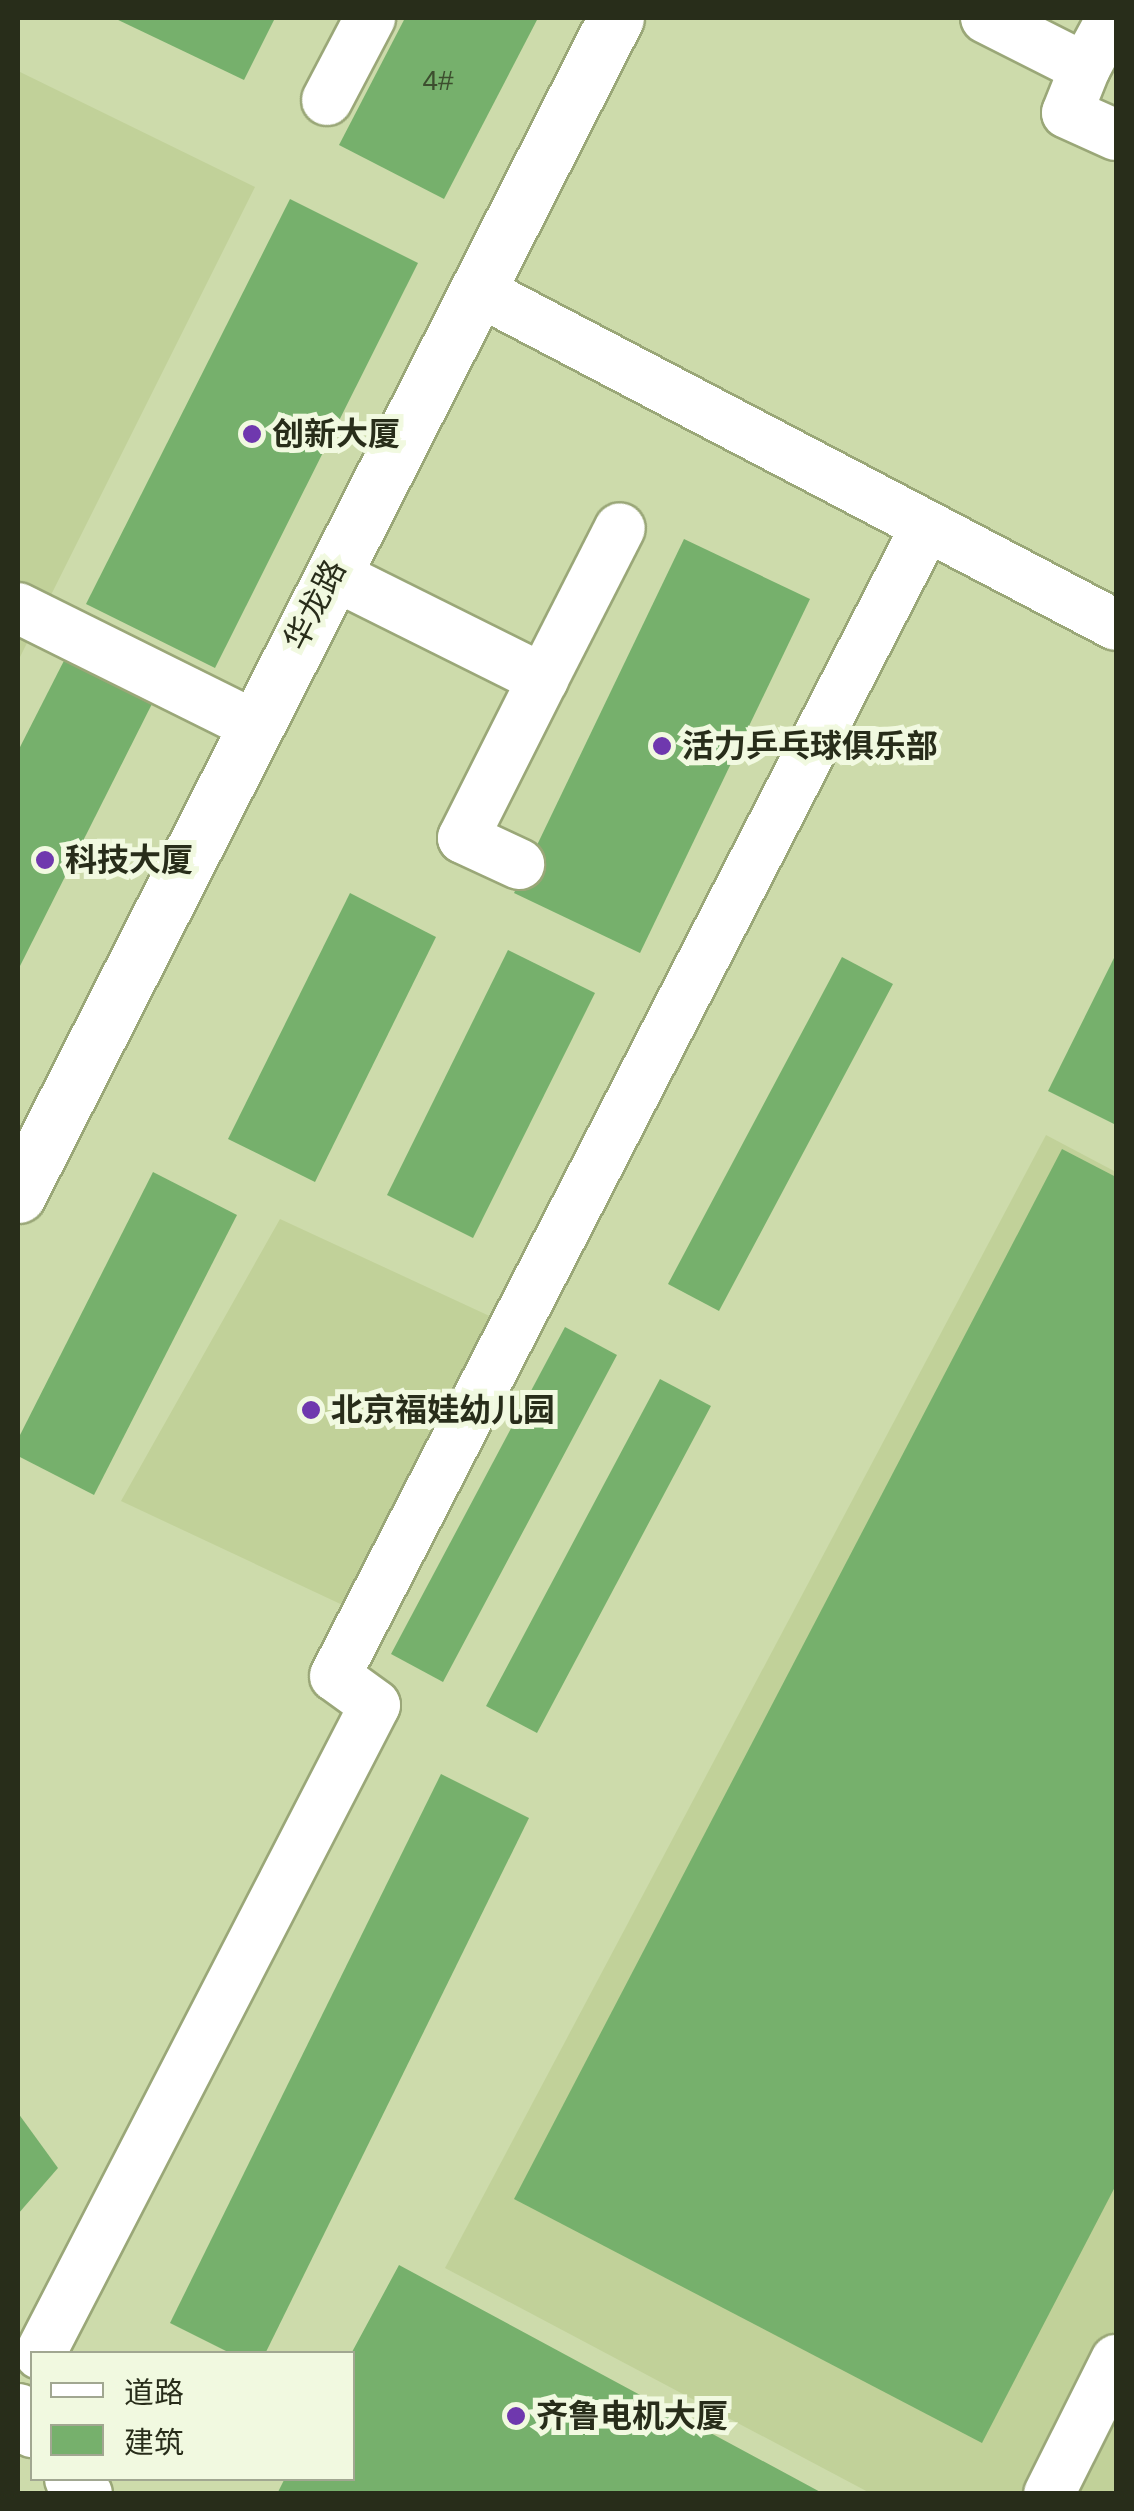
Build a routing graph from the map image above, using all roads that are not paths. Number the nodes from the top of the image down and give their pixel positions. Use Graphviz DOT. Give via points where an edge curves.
graph roads {
  1 [pos="370,18"];
  2 [pos="616,18"];
  3 [pos="986,18"];
  4 [pos="1112,18"];
  5 [pos="1085,68"];
  6 [pos="327,100"];
  7 [pos="1116,135"];
  8 [pos="477,290"];
  9 [pos="926,527"];
  10 [pos="620,528"];
  11 [pos="332,574"];
  12 [pos="18,608"];
  13 [pos="1116,624"];
  14 [pos="543,679"];
  15 [pos="254,725"];
  16 [pos="518,864"];
  17 [pos="18,1195"];
  18 [pos="42,2351"];
  19 [pos="1116,2360"];
  20 [pos="30,2372"];
  21 [pos="18,2397"];
  22 [pos="1050,2494"];
  1 -- 6 [label="street"];
  2 -- 8 [label="main road, 华龙路"];
  3 -- 5 [label="street"];
  4 -- 5 [label="street"];
  5 -- 7 [label="street" via="1067,113"];
  8 -- 9 [label="street"];
  8 -- 11 [label="main road, 华龙路"];
  9 -- 13 [label="street"];
  9 -- 18 [label="street" via="335,1676 375,1704"];
  10 -- 14 [label="street"];
  11 -- 14 [label="street"];
  11 -- 15 [label="main road, 华龙路"];
  12 -- 15 [label="street"];
  14 -- 16 [label="street" via="463,838"];
  15 -- 17 [label="main road, 华龙路"];
  19 -- 22 [label="street"];
  20 -- 21 [label="street"];
}
